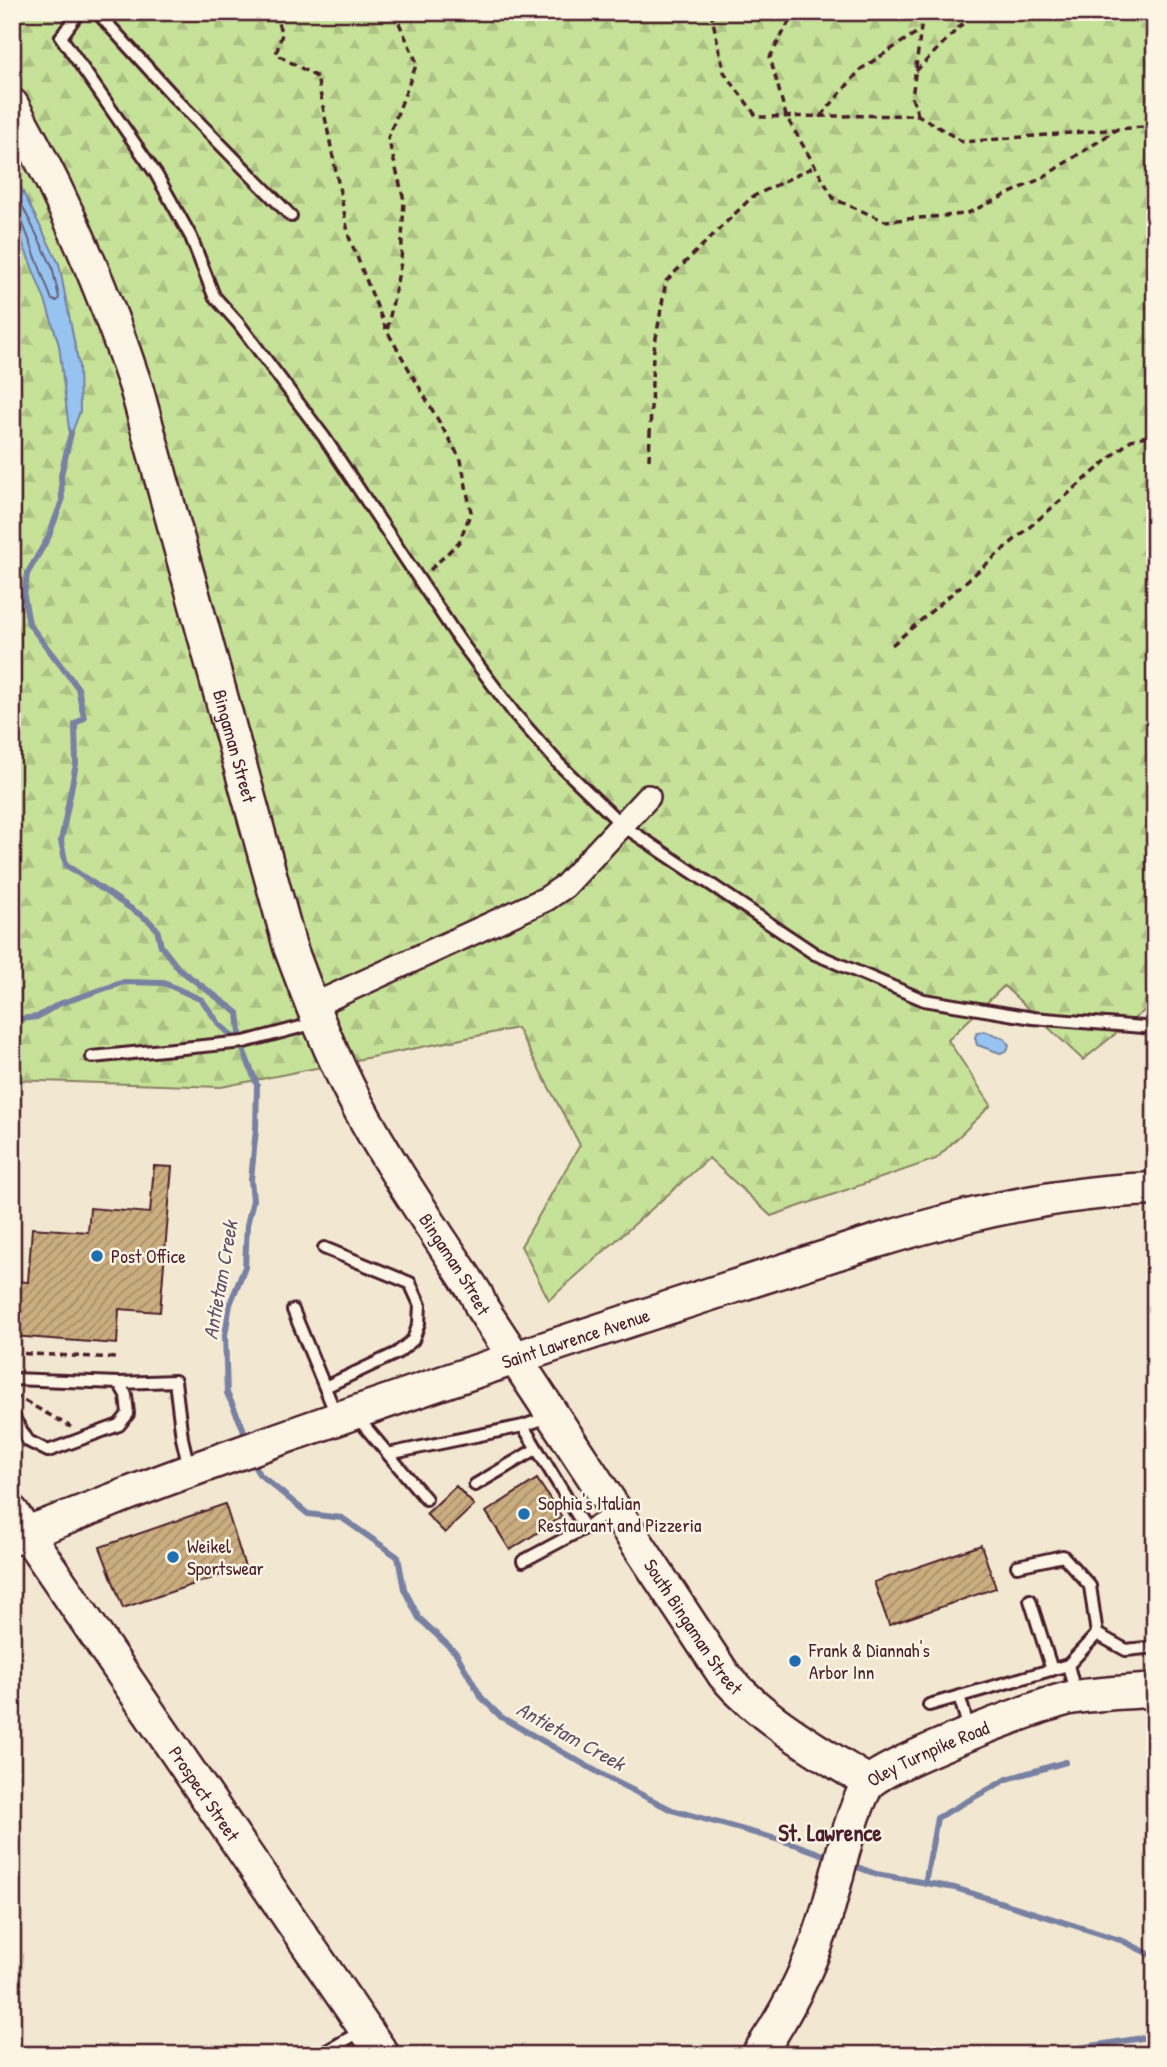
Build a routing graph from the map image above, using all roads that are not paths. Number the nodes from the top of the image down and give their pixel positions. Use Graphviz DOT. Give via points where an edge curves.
graph roads {
  1 [pos="79,12"];
  2 [pos="97,12"];
  3 [pos="12,105"];
  4 [pos="291,216"];
  5 [pos="648,797"];
  6 [pos="622,825"];
  7 [pos="315,1014"];
  8 [pos="1155,1028"];
  9 [pos="92,1058"];
  10 [pos="1155,1189"];
  11 [pos="324,1248"];
  12 [pos="293,1310"];
  13 [pos="517,1358"];
  14 [pos="12,1379"];
  15 [pos="119,1383"];
  16 [pos="325,1387"];
  17 [pos="12,1415"];
  18 [pos="553,1416"];
  19 [pos="346,1417"];
  20 [pos="523,1426"];
  21 [pos="536,1449"];
  22 [pos="388,1454"];
  23 [pos="204,1466"];
  24 [pos="475,1485"];
  25 [pos="426,1499"];
  26 [pos="614,1509"];
  27 [pos="17,1528"];
  28 [pos="585,1528"];
  29 [pos="523,1561"];
  30 [pos="1017,1566"];
  31 [pos="1030,1600"];
  32 [pos="1097,1634"];
  33 [pos="1155,1647"];
  34 [pos="1068,1665"];
  35 [pos="1052,1670"];
  36 [pos="1155,1690"];
  37 [pos="960,1696"];
  38 [pos="1076,1698"];
  39 [pos="929,1705"];
  40 [pos="971,1734"];
  41 [pos="868,1782"];
  42 [pos="365,2029"];
  43 [pos="320,2055"];
  44 [pos="383,2055"];
  45 [pos="758,2055"];
  1 -- 6 [label="lane" via="61,37 156,174 191,237 214,296 324,438 460,641 514,713"];
  2 -- 4 [label="lane"];
  3 -- 7 [label="street, Bingaman Street" via="72,220 120,336 274,894"];
  5 -- 6 [label="street"];
  6 -- 7 [label="street" via="565,886 546,899"];
  6 -- 8 [label="lane" via="815,954 924,1000 1033,1018"];
  7 -- 9 [label="lane" via="244,1042"];
  7 -- 13 [label="street, Bingaman Street" via="358,1107"];
  10 -- 13 [label="street, Saint Lawrence Avenue" via="1052,1198 938,1222"];
  11 -- 16 [label="lane" via="410,1283 420,1305 413,1339 397,1353"];
  12 -- 16 [label="lane"];
  13 -- 18 [label="street, South Bingaman Street"];
  13 -- 19 [label="street, Saint Lawrence Avenue"];
  14 -- 15 [label="lane"];
  15 -- 17 [label="lane" via="128,1414 119,1425 47,1451 28,1441"];
  15 -- 23 [label="lane" via="175,1381 182,1438"];
  16 -- 19 [label="lane"];
  18 -- 20 [label="lane"];
  18 -- 26 [label="street, South Bingaman Street"];
  19 -- 22 [label="lane"];
  19 -- 23 [label="street, Saint Lawrence Avenue"];
  20 -- 21 [label="lane"];
  20 -- 22 [label="lane"];
  21 -- 24 [label="lane"];
  21 -- 28 [label="lane"];
  22 -- 25 [label="lane"];
  23 -- 27 [label="street, Saint Lawrence Avenue"];
  26 -- 28 [label="lane"];
  26 -- 41 [label="street, South Bingaman Street" via="714,1662 738,1691 786,1731"];
  27 -- 42 [label="street, Prospect Street"];
  28 -- 29 [label="lane"];
  30 -- 32 [label="lane" via="1063,1556 1090,1586"];
  31 -- 35 [label="lane"];
  32 -- 33 [label="lane" via="1126,1650"];
  32 -- 34 [label="lane"];
  34 -- 35 [label="lane"];
  34 -- 38 [label="lane"];
  35 -- 37 [label="lane"];
  36 -- 38 [label="street, Oley Turnpike Road"];
  37 -- 39 [label="lane"];
  37 -- 40 [label="lane"];
  38 -- 40 [label="street, Oley Turnpike Road"];
  40 -- 41 [label="street, Oley Turnpike Road" via="896,1764"];
  41 -- 45 [label="street, Oley Turnpike Road" via="809,1962"];
  42 -- 43 [label="lane"];
  42 -- 44 [label="street, Prospect Street"];
}
